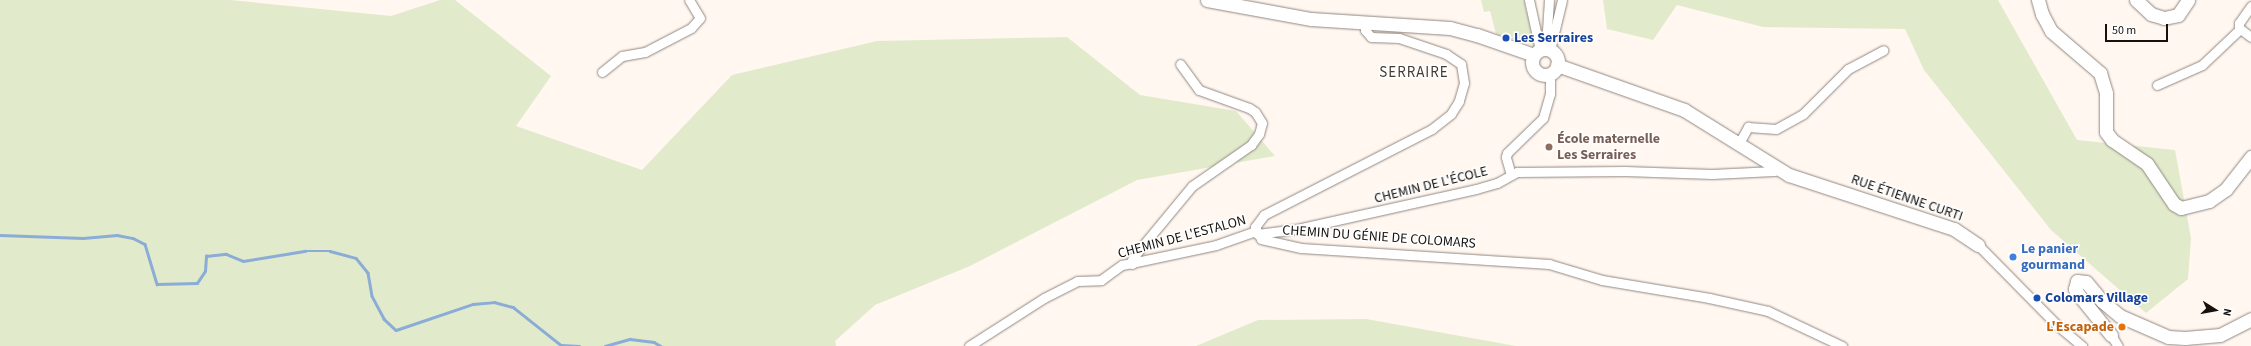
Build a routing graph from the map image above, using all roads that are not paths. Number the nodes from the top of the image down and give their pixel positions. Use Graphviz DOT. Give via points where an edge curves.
graph roads {
  1 [pos="689,0"];
  2 [pos="1209,0"];
  3 [pos="1529,0"];
  4 [pos="1549,0"];
  5 [pos="1562,0"];
  6 [pos="2038,0"];
  7 [pos="2136,0"];
  8 [pos="2188,0"];
  9 [pos="2251,6"];
  10 [pos="1366,22"];
  11 [pos="2240,29"];
  12 [pos="2251,37"];
  13 [pos="1882,50"];
  14 [pos="1542,51"];
  15 [pos="1180,64"];
  16 [pos="1553,70"];
  17 [pos="602,72"];
  18 [pos="2157,85"];
  19 [pos="1738,145"];
  20 [pos="2251,157"];
  21 [pos="1778,169"];
  22 [pos="1511,175"];
  23 [pos="1256,233"];
  24 [pos="1978,245"];
  25 [pos="1132,264"];
  26 [pos="2251,319"];
  27 [pos="2114,341"];
  28 [pos="969,346"];
  29 [pos="1842,346"];
  30 [pos="2082,346"];
  1 -- 17 [label="street" via="700,18 692,28 642,53 622,56"];
  2 -- 10 [label="main road" via="1295,17"];
  3 -- 14 [label="street"];
  4 -- 14 [label="street"];
  5 -- 14 [label="street"];
  6 -- 20 [label="main road" via="2051,31 2100,73 2106,93 2106,132 2112,140 2147,164 2174,204 2181,208 2209,201 2226,189"];
  7 -- 8 [label="main road" via="2151,14 2164,18 2178,15"];
  9 -- 11 [label="street" via="2239,23"];
  10 -- 14 [label="main road" via="1456,30"];
  10 -- 23 [label="street, CHEMIN DU GÉNIE DE COLOMARS" via="1366,30 1371,37 1399,38 1446,54 1461,64 1464,83 1459,101 1451,114 1432,128 1264,215 1257,223"];
  11 -- 12 [label="street"];
  11 -- 18 [label="street" via="2202,65"];
  13 -- 19 [label="street" via="1848,69 1803,114 1776,129 1752,126"];
  14 -- 16 [label="main road" via="1556,55"];
  14 -- 16 [label="main road" via="1532,65 1535,71 1541,74"];
  15 -- 25 [label="street" via="1199,90 1249,108 1256,112 1262,123 1259,134 1251,145 1192,186 1139,250"];
  16 -- 19 [label="main road, RUE ÉTIENNE CURTI" via="1684,110"];
  16 -- 22 [label="street" via="1543,118 1507,153"];
  19 -- 21 [label="main road, RUE ÉTIENNE CURTI"];
  21 -- 22 [label="street, CHEMIN DE L'ÉCOLE" via="1754,173 1537,170"];
  21 -- 24 [label="main road, RUE ÉTIENNE CURTI" via="1799,179 1954,230"];
  22 -- 23 [label="street, CHEMIN DE L'ÉCOLE" via="1489,186 1404,206 1297,229"];
  23 -- 25 [label="street, CHEMIN DE L'ESTALON"];
  23 -- 29 [label="street, CHEMIN DU GÉNIE DE COLOMARS" via="1266,241 1301,248 1549,264 1596,278 1768,311"];
  24 -- 30 [label="street, RUE ÉTIENNE CURTI" via="2056,325"];
  25 -- 28 [label="street, CHEMIN DE L'ESTALON" via="1122,265 1101,280 1077,281 1044,298"];
  26 -- 27 [label="main road" via="2220,335 2168,337 2120,316 2102,301 2086,282 2077,281 2078,294"];
}
